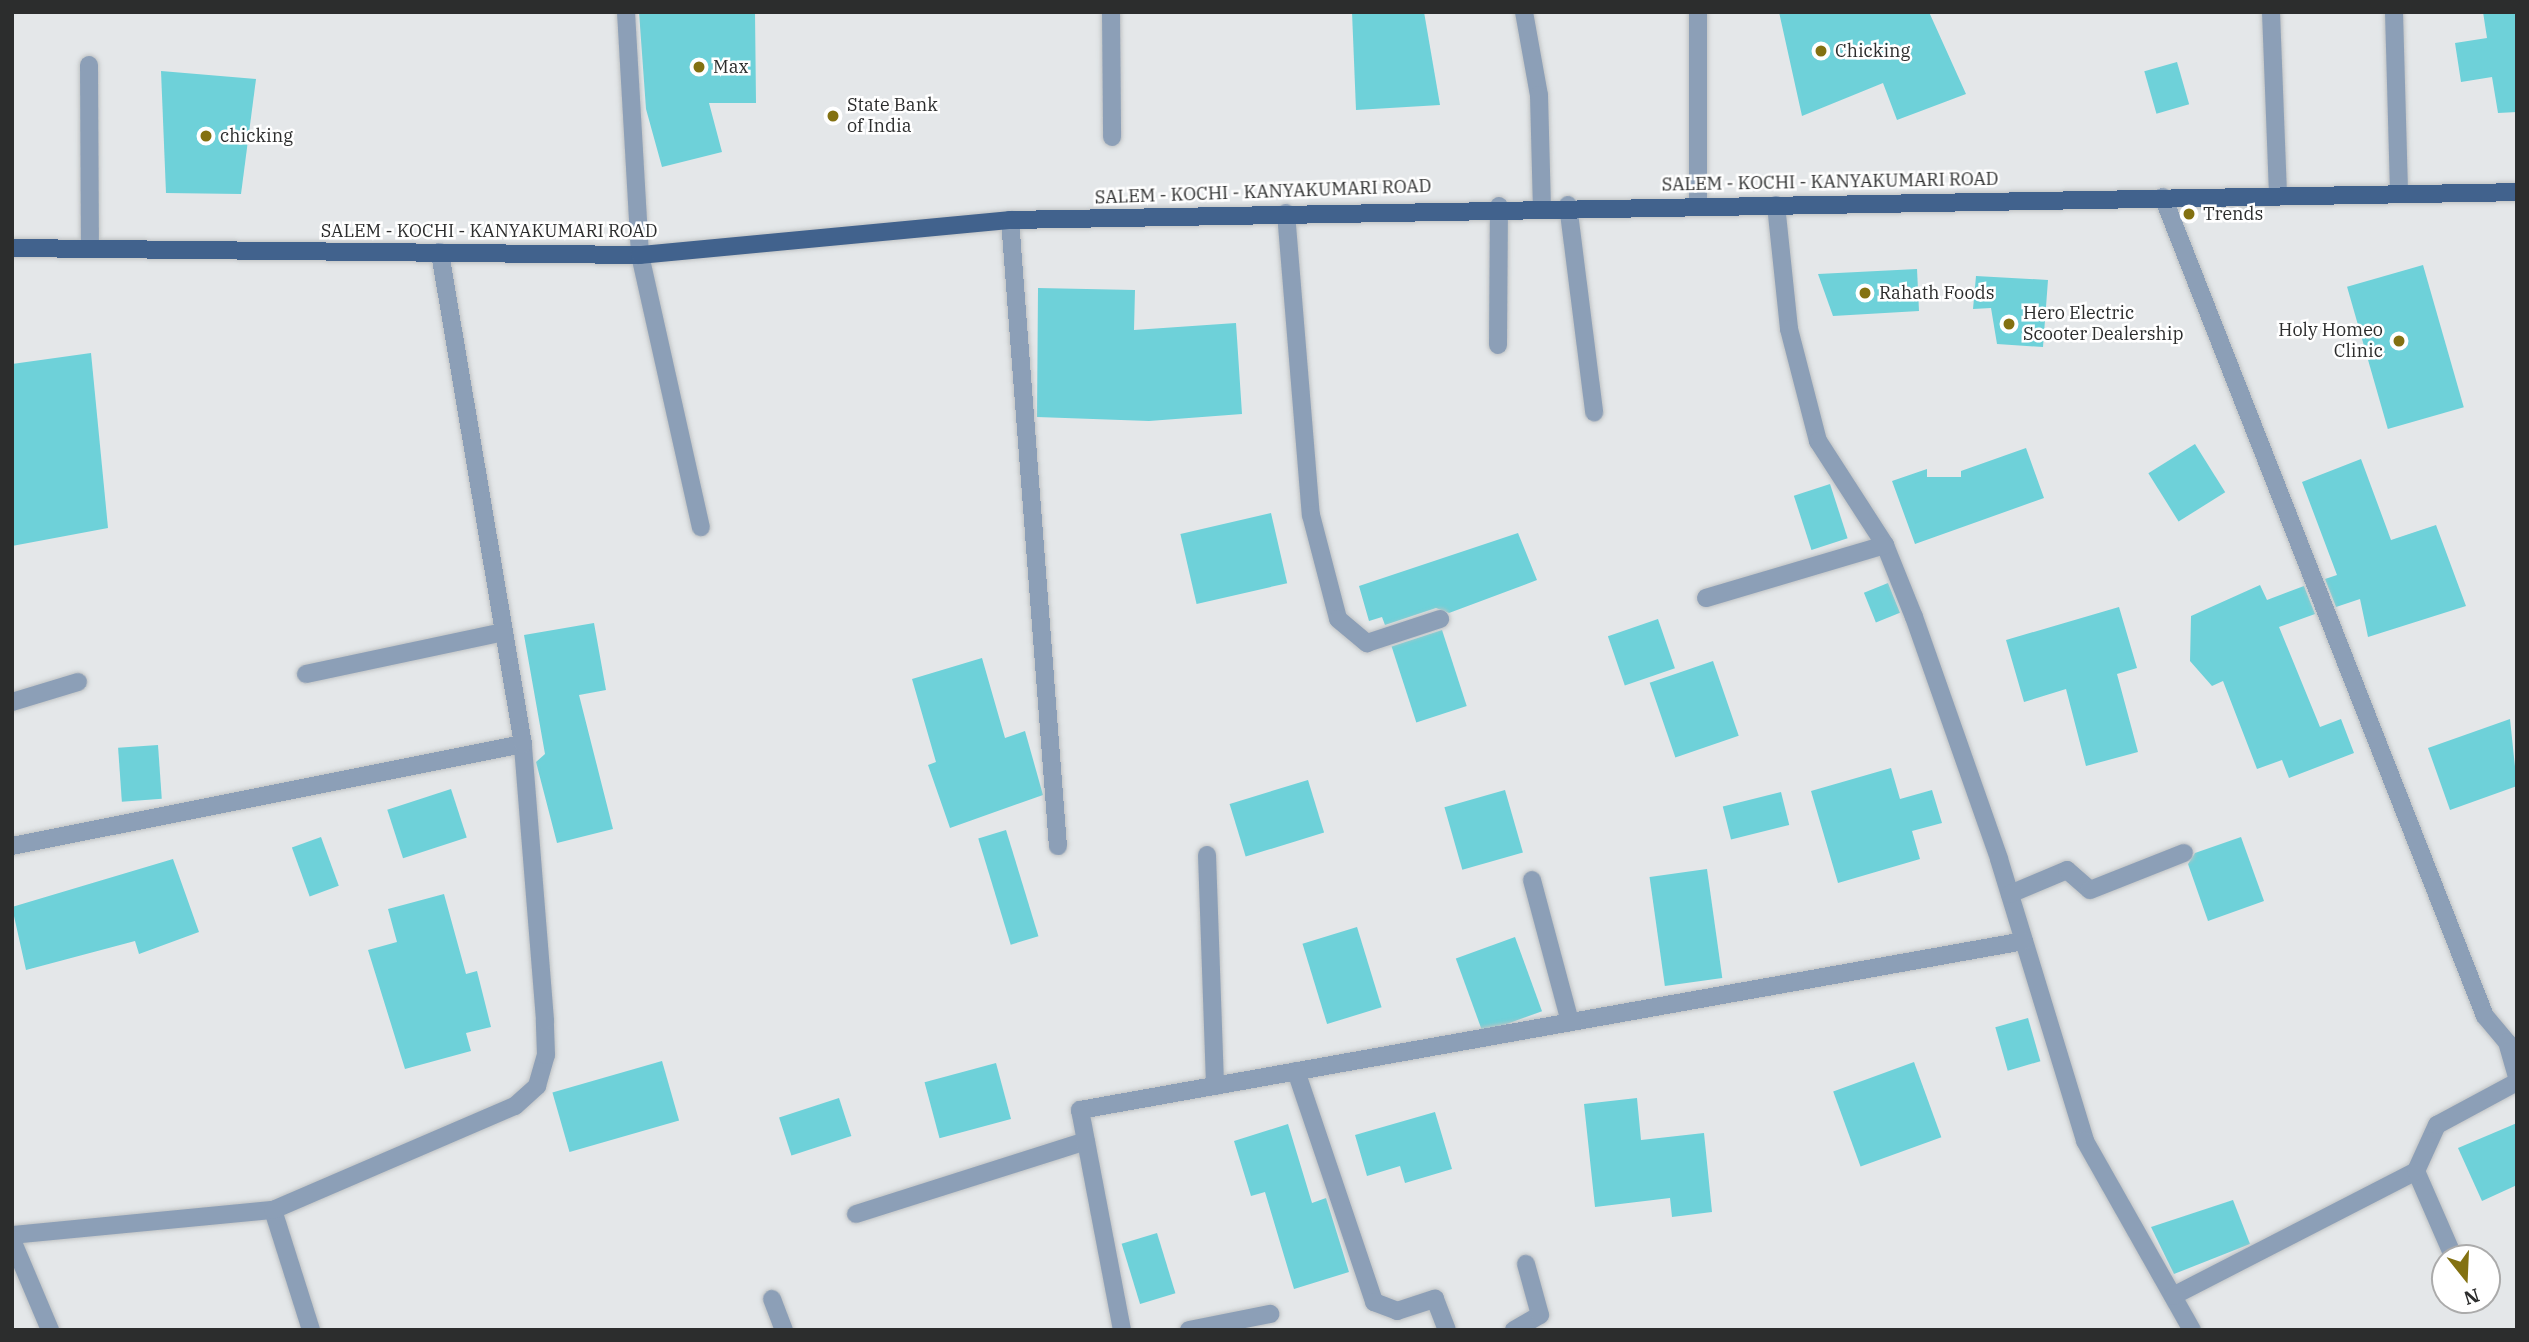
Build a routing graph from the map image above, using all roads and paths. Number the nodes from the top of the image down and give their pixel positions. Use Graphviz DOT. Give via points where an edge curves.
graph roads {
  1 [pos="626,12"];
  2 [pos="1111,12"];
  3 [pos="1524,12"];
  4 [pos="1698,12"];
  5 [pos="2272,12"];
  6 [pos="2394,12"];
  7 [pos="89,65"];
  8 [pos="1112,137"];
  9 [pos="2399,192"];
  10 [pos="2517,192"];
  11 [pos="2278,195"];
  12 [pos="2163,197"];
  13 [pos="1568,205"];
  14 [pos="1698,205"];
  15 [pos="1776,205"];
  16 [pos="1499,206"];
  17 [pos="1542,206"];
  18 [pos="1286,213"];
  19 [pos="1010,220"];
  20 [pos="90,246"];
  21 [pos="12,248"];
  22 [pos="440,252"];
  23 [pos="640,256"];
  24 [pos="1498,345"];
  25 [pos="1594,412"];
  26 [pos="701,527"];
  27 [pos="1885,545"];
  28 [pos="1706,598"];
  29 [pos="1440,619"];
  30 [pos="503,632"];
  31 [pos="306,674"];
  32 [pos="78,681"];
  33 [pos="12,702"];
  34 [pos="523,744"];
  35 [pos="12,846"];
  36 [pos="1058,846"];
  37 [pos="2185,853"];
  38 [pos="1207,855"];
  39 [pos="1532,880"];
  40 [pos="2010,894"];
  41 [pos="2024,941"];
  42 [pos="1570,1022"];
  43 [pos="1296,1071"];
  44 [pos="2517,1076"];
  45 [pos="2517,1082"];
  46 [pos="1215,1086"];
  47 [pos="1086,1141"];
  48 [pos="2416,1171"];
  49 [pos="274,1210"];
  50 [pos="856,1214"];
  51 [pos="12,1238"];
  52 [pos="2448,1244"];
  53 [pos="1526,1264"];
  54 [pos="2173,1296"];
  55 [pos="772,1299"];
  56 [pos="1270,1314"];
  57 [pos="50,1330"];
  58 [pos="311,1330"];
  59 [pos="785,1330"];
  60 [pos="1122,1330"];
  61 [pos="1189,1330"];
  62 [pos="1447,1330"];
  63 [pos="1514,1330"];
  64 [pos="2193,1330"];
  1 -- 23 [label="street"];
  2 -- 8 [label="street"];
  3 -- 17 [label="street" via="1539,95"];
  4 -- 14 [label="street"];
  5 -- 11 [label="street"];
  6 -- 9 [label="street"];
  7 -- 20 [label="street"];
  9 -- 10 [label="main road, SALEM - KOCHI - KANYAKUMARI ROAD"];
  9 -- 11 [label="main road, SALEM - KOCHI - KANYAKUMARI ROAD"];
  11 -- 12 [label="main road, SALEM - KOCHI - KANYAKUMARI ROAD"];
  12 -- 15 [label="main road, SALEM - KOCHI - KANYAKUMARI ROAD"];
  12 -- 44 [label="street" via="2485,1016 2507,1042"];
  13 -- 14 [label="main road, SALEM - KOCHI - KANYAKUMARI ROAD"];
  13 -- 17 [label="main road, SALEM - KOCHI - KANYAKUMARI ROAD"];
  13 -- 25 [label="street"];
  14 -- 15 [label="main road, SALEM - KOCHI - KANYAKUMARI ROAD"];
  15 -- 27 [label="street" via="1789,329 1818,441"];
  16 -- 17 [label="main road, SALEM - KOCHI - KANYAKUMARI ROAD"];
  16 -- 18 [label="main road, SALEM - KOCHI - KANYAKUMARI ROAD"];
  16 -- 24 [label="street"];
  18 -- 19 [label="main road, SALEM - KOCHI - KANYAKUMARI ROAD"];
  18 -- 29 [label="street" via="1311,515 1338,620 1367,643"];
  19 -- 23 [label="main road, SALEM - KOCHI - KANYAKUMARI ROAD"];
  19 -- 36 [label="street"];
  20 -- 21 [label="main road, SALEM - KOCHI - KANYAKUMARI ROAD"];
  20 -- 22 [label="main road, SALEM - KOCHI - KANYAKUMARI ROAD"];
  22 -- 23 [label="main road, SALEM - KOCHI - KANYAKUMARI ROAD"];
  22 -- 30 [label="street"];
  23 -- 26 [label="street"];
  27 -- 28 [label="street"];
  27 -- 40 [label="street"];
  30 -- 31 [label="street"];
  30 -- 34 [label="street"];
  32 -- 33 [label="street"];
  34 -- 35 [label="street"];
  34 -- 49 [label="street" via="545,1020 546,1055 537,1086 515,1107"];
  37 -- 40 [label="street" via="2090,890 2067,870"];
  38 -- 46 [label="street"];
  39 -- 42 [label="street"];
  40 -- 41 [label="street"];
  41 -- 42 [label="street"];
  41 -- 54 [label="street" via="2085,1141"];
  42 -- 43 [label="street"];
  43 -- 46 [label="street"];
  43 -- 62 [label="street" via="1374,1302 1397,1311 1435,1299"];
  45 -- 48 [label="street" via="2437,1125"];
  46 -- 47 [label="street" via="1080,1110"];
  47 -- 50 [label="street"];
  47 -- 60 [label="street"];
  48 -- 52 [label="street"];
  48 -- 54 [label="street"];
  49 -- 51 [label="street"];
  49 -- 58 [label="street"];
  51 -- 57 [label="street"];
  53 -- 63 [label="street" via="1540,1315"];
  54 -- 64 [label="street"];
  55 -- 59 [label="street"];
  56 -- 61 [label="street"];
}
